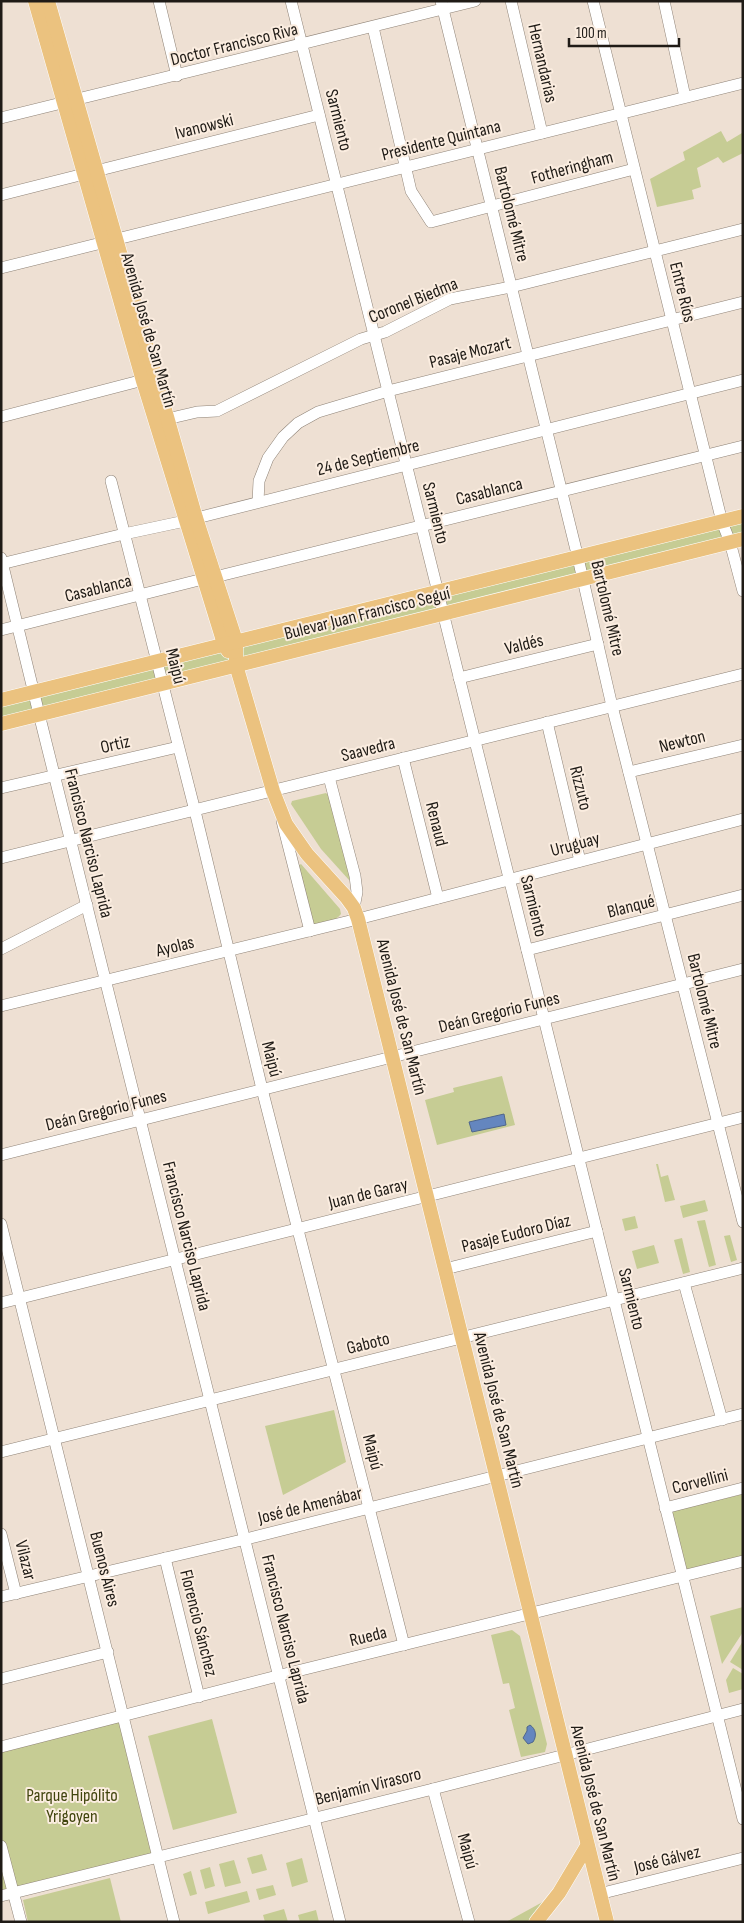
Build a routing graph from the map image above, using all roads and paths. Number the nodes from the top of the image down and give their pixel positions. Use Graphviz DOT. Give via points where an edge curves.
graph roads {
  1 [pos="36,1"];
  2 [pos="48,1"];
  3 [pos="158,1"];
  4 [pos="291,1"];
  5 [pos="475,1"];
  6 [pos="511,1"];
  7 [pos="593,1"];
  8 [pos="664,1"];
  9 [pos="442,5"];
  10 [pos="373,27"];
  11 [pos="302,45"];
  12 [pos="177,76"];
  13 [pos="743,83"];
  14 [pos="685,97"];
  15 [pos="70,103"];
  16 [pos="620,113"];
  17 [pos="320,115"];
  18 [pos="1,118"];
  19 [pos="542,133"];
  20 [pos="478,149"];
  21 [pos="406,167"];
  22 [pos="634,169"];
  23 [pos="90,172"];
  24 [pos="337,184"];
  25 [pos="1,195"];
  26 [pos="492,206"];
  27 [pos="743,229"];
  28 [pos="110,241"];
  29 [pos="654,251"];
  30 [pos="1,268"];
  31 [pos="511,287"];
  32 [pos="743,302"];
  33 [pos="672,320"];
  34 [pos="374,335"];
  35 [pos="528,356"];
  36 [pos="149,379"];
  37 [pos="743,380"];
  38 [pos="388,391"];
  39 [pos="690,393"];
  40 [pos="1,417"];
  41 [pos="167,419"];
  42 [pos="546,430"];
  43 [pos="743,446"];
  44 [pos="706,455"];
  45 [pos="406,465"];
  46 [pos="111,481"];
  47 [pos="562,491"];
  48 [pos="258,502"];
  49 [pos="743,516"];
  50 [pos="191,520"];
  51 [pos="722,522"];
  52 [pos="422,526"];
  53 [pos="124,534"];
  54 [pos="737,540"];
  55 [pos="578,558"];
  56 [pos="2,562"];
  57 [pos="209,578"];
  58 [pos="583,579"];
  59 [pos="743,591"];
  60 [pos="438,592"];
  61 [pos="140,596"];
  62 [pos="443,613"];
  63 [pos="17,626"];
  64 [pos="1,630"];
  65 [pos="230,643"];
  66 [pos="598,644"];
  67 [pos="157,662"];
  68 [pos="236,665"];
  69 [pos="743,674"];
  70 [pos="459,678"];
  71 [pos="162,684"];
  72 [pos="34,692"];
  73 [pos="1,700"];
  74 [pos="612,706"];
  75 [pos="39,714"];
  76 [pos="547,722"];
  77 [pos="1,724"];
  78 [pos="475,740"];
  79 [pos="743,745"];
  80 [pos="178,747"];
  81 [pos="403,758"];
  82 [pos="629,772"];
  83 [pos="54,776"];
  84 [pos="329,777"];
  85 [pos="1,788"];
  86 [pos="273,791"];
  87 [pos="279,810"];
  88 [pos="194,811"];
  89 [pos="743,820"];
  90 [pos="70,840"];
  91 [pos="647,843"];
  92 [pos="1,858"];
  93 [pos="580,861"];
  94 [pos="510,880"];
  95 [pos="743,895"];
  96 [pos="438,898"];
  97 [pos="87,905"];
  98 [pos="356,913"];
  99 [pos="665,915"];
  100 [pos="310,931"];
  101 [pos="1,949"];
  102 [pos="527,950"];
  103 [pos="228,951"];
  104 [pos="743,969"];
  105 [pos="106,982"];
  106 [pos="683,984"];
  107 [pos="1,1006"];
  108 [pos="544,1019"];
  109 [pos="393,1057"];
  110 [pos="262,1090"];
  111 [pos="743,1117"];
  112 [pos="140,1119"];
  113 [pos="718,1123"];
  114 [pos="1,1155"];
  115 [pos="579,1158"];
  116 [pos="739,1194"];
  117 [pos="427,1197"];
  118 [pos="743,1222"];
  119 [pos="1,1224"];
  120 [pos="298,1229"];
  121 [pos="597,1231"];
  122 [pos="175,1259"];
  123 [pos="743,1268"];
  124 [pos="445,1269"];
  125 [pos="684,1283"];
  126 [pos="20,1298"];
  127 [pos="614,1300"];
  128 [pos="1,1303"];
  129 [pos="462,1338"];
  130 [pos="333,1369"];
  131 [pos="210,1399"];
  132 [pos="743,1414"];
  133 [pos="722,1420"];
  134 [pos="648,1437"];
  135 [pos="54,1438"];
  136 [pos="1,1452"];
  137 [pos="496,1476"];
  138 [pos="743,1488"];
  139 [pos="369,1508"];
  140 [pos="666,1508"];
  141 [pos="1,1534"];
  142 [pos="246,1539"];
  143 [pos="165,1558"];
  144 [pos="743,1561"];
  145 [pos="88,1576"];
  146 [pos="682,1576"];
  147 [pos="16,1594"];
  148 [pos="1,1598"];
  149 [pos="530,1614"];
  150 [pos="404,1645"];
  151 [pos="108,1652"];
  152 [pos="279,1676"];
  153 [pos="1,1679"];
  154 [pos="199,1697"];
  155 [pos="743,1709"];
  156 [pos="123,1716"];
  157 [pos="717,1716"];
  158 [pos="1,1747"];
  159 [pos="564,1754"];
  160 [pos="433,1788"];
  161 [pos="314,1817"];
  162 [pos="743,1819"];
  163 [pos="1,1846"];
  164 [pos="587,1846"];
  165 [pos="159,1856"];
  166 [pos="743,1858"];
  167 [pos="14,1893"];
  168 [pos="600,1894"];
  169 [pos="1,1896"];
  170 [pos="21,1922"];
  171 [pos="174,1922"];
  172 [pos="340,1922"];
  173 [pos="469,1922"];
  174 [pos="536,1922"];
  175 [pos="607,1922"];
  1 -- 15 [label="main road, Avenida José de San Martín"];
  2 -- 15 [label="main road, Avenida José de San Martín"];
  3 -- 12 [label="street"];
  4 -- 11 [label="street, Sarmiento"];
  5 -- 9 [label="street, Doctor Francisco Riva"];
  6 -- 19 [label="street, Hernandarias"];
  7 -- 16 [label="street, Entre Ríos"];
  8 -- 14 [label="street"];
  9 -- 10 [label="street, Doctor Francisco Riva"];
  9 -- 20 [label="street, Bartolomé Mitre"];
  10 -- 11 [label="street, Doctor Francisco Riva"];
  10 -- 21 [label="street"];
  11 -- 12 [label="street, Doctor Francisco Riva"];
  11 -- 17 [label="street, Sarmiento"];
  12 -- 15 [label="street, Doctor Francisco Riva"];
  13 -- 14 [label="street, Presidente Quintana"];
  14 -- 16 [label="street, Presidente Quintana"];
  15 -- 18 [label="street, Doctor Francisco Riva"];
  15 -- 23 [label="main road, Avenida José de San Martín"];
  16 -- 19 [label="street, Presidente Quintana"];
  16 -- 22 [label="street, Entre Ríos"];
  17 -- 23 [label="street, Ivanowski"];
  17 -- 24 [label="street, Sarmiento"];
  19 -- 20 [label="street, Presidente Quintana"];
  20 -- 21 [label="street, Presidente Quintana"];
  20 -- 26 [label="street, Bartolomé Mitre"];
  21 -- 24 [label="street, Presidente Quintana"];
  21 -- 26 [label="street, Fotheringham" via="411,190 431,222"];
  22 -- 26 [label="street, Fotheringham"];
  22 -- 29 [label="street, Entre Ríos"];
  23 -- 25 [label="street, Ivanowski"];
  23 -- 28 [label="main road, Avenida José de San Martín"];
  24 -- 28 [label="street, Presidente Quintana"];
  24 -- 34 [label="street, Sarmiento"];
  26 -- 31 [label="street, Bartolomé Mitre"];
  27 -- 29 [label="street, Coronel Biedma"];
  28 -- 30 [label="street, Presidente Quintana"];
  28 -- 36 [label="main road, Avenida José de San Martín"];
  29 -- 31 [label="street, Coronel Biedma"];
  29 -- 33 [label="street, Entre Ríos"];
  31 -- 34 [label="street, Coronel Biedma" via="450,299"];
  31 -- 35 [label="street, Bartolomé Mitre"];
  32 -- 33 [label="street, Pasaje Mozart"];
  33 -- 35 [label="street, Pasaje Mozart"];
  33 -- 39 [label="street, Entre Ríos"];
  34 -- 38 [label="street, Sarmiento"];
  34 -- 41 [label="street, Coronel Biedma" via="216,411"];
  35 -- 38 [label="street, Pasaje Mozart"];
  35 -- 42 [label="street, Bartolomé Mitre"];
  36 -- 40 [label="street"];
  36 -- 41 [label="main road, Avenida José de San Martín"];
  36 -- 50 [label="main road, Avenida José de San Martín"];
  37 -- 39 [label="street, 24 de Septiembre"];
  38 -- 45 [label="street, Sarmiento"];
  38 -- 48 [label="street, Pasaje Mozart" via="318,412 298,423 268,458 259,480"];
  39 -- 42 [label="street, 24 de Septiembre"];
  39 -- 44 [label="street, Entre Ríos"];
  41 -- 50 [label="main road, Avenida José de San Martín"];
  42 -- 45 [label="street, 24 de Septiembre"];
  42 -- 47 [label="street, Bartolomé Mitre"];
  43 -- 44 [label="street, Casablanca"];
  44 -- 47 [label="street, Casablanca"];
  44 -- 51 [label="street, Entre Ríos"];
  45 -- 48 [label="street, 24 de Septiembre"];
  45 -- 52 [label="street, Sarmiento"];
  46 -- 53 [label="street, Maipú"];
  47 -- 52 [label="street, Casablanca"];
  47 -- 55 [label="street, Bartolomé Mitre"];
  48 -- 50 [label="street, 24 de Septiembre"];
  49 -- 51 [label="main road, Bulevar Juan Francisco Seguí"];
  50 -- 53 [label="street, 24 de Septiembre"];
  50 -- 57 [label="main road, Avenida José de San Martín"];
  51 -- 54 [label="street, Entre Ríos"];
  51 -- 55 [label="main road, Bulevar Juan Francisco Seguí"];
  52 -- 57 [label="street, Casablanca"];
  52 -- 60 [label="street, Sarmiento"];
  53 -- 56 [label="street, 24 de Septiembre"];
  53 -- 61 [label="street, Maipú"];
  54 -- 58 [label="main road, Bulevar Juan Francisco Seguí"];
  54 -- 59 [label="street, Entre Ríos"];
  55 -- 58 [label="street, Bartolomé Mitre"];
  55 -- 60 [label="main road, Bulevar Juan Francisco Seguí"];
  56 -- 63 [label="street, Francisco Narciso Laprida"];
  57 -- 61 [label="street, Casablanca"];
  57 -- 65 [label="main road, Avenida José de San Martín"];
  58 -- 62 [label="main road, Bulevar Juan Francisco Seguí"];
  58 -- 66 [label="street, Bartolomé Mitre"];
  60 -- 62 [label="street, Sarmiento"];
  60 -- 65 [label="main road, Bulevar Juan Francisco Seguí"];
  61 -- 63 [label="street, Casablanca"];
  61 -- 67 [label="street, Maipú"];
  62 -- 68 [label="main road, Bulevar Juan Francisco Seguí"];
  62 -- 70 [label="street, Sarmiento"];
  63 -- 64 [label="street, Casablanca"];
  63 -- 72 [label="street, Francisco Narciso Laprida"];
  65 -- 67 [label="main road, Bulevar Juan Francisco Seguí"];
  65 -- 68 [label="main road, Avenida José de San Martín"];
  66 -- 70 [label="street, Valdés"];
  66 -- 74 [label="street, Bartolomé Mitre"];
  67 -- 71 [label="street, Maipú"];
  67 -- 72 [label="main road, Bulevar Juan Francisco Seguí"];
  68 -- 71 [label="main road, Bulevar Juan Francisco Seguí"];
  68 -- 86 [label="main road, Avenida José de San Martín"];
  69 -- 74 [label="street, Saavedra"];
  70 -- 78 [label="street, Sarmiento"];
  71 -- 75 [label="main road, Bulevar Juan Francisco Seguí"];
  71 -- 80 [label="street, Maipú"];
  72 -- 73 [label="main road, Bulevar Juan Francisco Seguí"];
  72 -- 75 [label="street, Francisco Narciso Laprida"];
  74 -- 76 [label="street, Saavedra"];
  74 -- 82 [label="street, Bartolomé Mitre"];
  75 -- 77 [label="main road, Bulevar Juan Francisco Seguí"];
  75 -- 83 [label="street, Francisco Narciso Laprida"];
  76 -- 78 [label="street, Saavedra"];
  76 -- 93 [label="street, Rizzuto"];
  78 -- 81 [label="street, Saavedra"];
  78 -- 94 [label="street, Sarmiento"];
  79 -- 82 [label="street, Newton"];
  80 -- 83 [label="street, Ortiz"];
  80 -- 88 [label="street, Maipú"];
  81 -- 84 [label="street, Saavedra"];
  81 -- 96 [label="street, Renaud"];
  82 -- 91 [label="street, Bartolomé Mitre"];
  83 -- 85 [label="street, Ortiz"];
  83 -- 90 [label="street, Francisco Narciso Laprida"];
  84 -- 86 [label="street, Saavedra"];
  84 -- 98 [label="street, Avenida José de San Martín" via="355,876"];
  86 -- 87 [label="main road, Avenida José de San Martín"];
  86 -- 88 [label="street, Saavedra"];
  87 -- 98 [label="main road, Avenida José de San Martín" via="295,839"];
  87 -- 100 [label="street, Avenida José de San Martín"];
  88 -- 90 [label="street, Saavedra"];
  88 -- 103 [label="street, Maipú"];
  89 -- 91 [label="street, Uruguay"];
  90 -- 92 [label="street, Saavedra"];
  90 -- 97 [label="street, Francisco Narciso Laprida"];
  91 -- 93 [label="street, Uruguay"];
  91 -- 99 [label="street, Bartolomé Mitre"];
  93 -- 94 [label="street, Uruguay"];
  94 -- 96 [label="street, Uruguay"];
  94 -- 102 [label="street, Sarmiento"];
  95 -- 99 [label="street, Blanqué"];
  96 -- 98 [label="street, Uruguay"];
  97 -- 101 [label="street"];
  97 -- 105 [label="street, Francisco Narciso Laprida"];
  98 -- 100 [label="street, Ayolas"];
  98 -- 109 [label="main road, Avenida José de San Martín"];
  99 -- 102 [label="street, Blanqué"];
  99 -- 106 [label="street, Bartolomé Mitre"];
  100 -- 103 [label="street, Ayolas"];
  102 -- 108 [label="street, Sarmiento"];
  103 -- 105 [label="street, Ayolas"];
  103 -- 110 [label="street, Maipú"];
  104 -- 106 [label="street, Deán Gregorio Funes"];
  105 -- 107 [label="street, Ayolas"];
  105 -- 112 [label="street, Francisco Narciso Laprida"];
  106 -- 108 [label="street, Deán Gregorio Funes"];
  106 -- 113 [label="street, Bartolomé Mitre"];
  108 -- 109 [label="street, Deán Gregorio Funes"];
  108 -- 115 [label="street, Sarmiento"];
  109 -- 110 [label="street, Deán Gregorio Funes"];
  109 -- 117 [label="main road, Avenida José de San Martín"];
  110 -- 112 [label="street, Deán Gregorio Funes"];
  110 -- 120 [label="street, Maipú"];
  111 -- 113 [label="street, Juan de Garay"];
  112 -- 114 [label="street, Deán Gregorio Funes"];
  112 -- 122 [label="street, Francisco Narciso Laprida"];
  113 -- 115 [label="street, Juan de Garay"];
  113 -- 116 [label="street, Bartolomé Mitre"];
  115 -- 117 [label="street, Juan de Garay"];
  115 -- 121 [label="street, Sarmiento"];
  116 -- 118 [label="street, Bartolomé Mitre"];
  117 -- 120 [label="street, Juan de Garay"];
  117 -- 124 [label="main road, Avenida José de San Martín"];
  119 -- 126 [label="street, Buenos Aires"];
  120 -- 122 [label="street, Juan de Garay"];
  120 -- 130 [label="street, Maipú"];
  121 -- 124 [label="street, Pasaje Eudoro Díaz"];
  121 -- 127 [label="street, Sarmiento"];
  122 -- 126 [label="street, Juan de Garay"];
  122 -- 131 [label="street, Francisco Narciso Laprida"];
  123 -- 125 [label="street, Gaboto"];
  124 -- 129 [label="main road, Avenida José de San Martín"];
  125 -- 127 [label="street, Gaboto"];
  125 -- 133 [label="street"];
  126 -- 128 [label="street, Juan de Garay"];
  126 -- 135 [label="street, Buenos Aires"];
  127 -- 129 [label="street, Gaboto"];
  127 -- 134 [label="street, Sarmiento"];
  129 -- 130 [label="street, Gaboto"];
  129 -- 137 [label="main road, Avenida José de San Martín"];
  130 -- 131 [label="street, Gaboto"];
  130 -- 139 [label="street, Maipú"];
  131 -- 135 [label="street, Gaboto"];
  131 -- 142 [label="street, Francisco Narciso Laprida"];
  132 -- 133 [label="street, José de Amenábar"];
  133 -- 134 [label="street, José de Amenábar"];
  134 -- 137 [label="street, José de Amenábar"];
  134 -- 140 [label="street, Sarmiento"];
  135 -- 136 [label="street, Gaboto"];
  135 -- 145 [label="street, Buenos Aires"];
  137 -- 139 [label="street, José de Amenábar"];
  137 -- 149 [label="main road, Avenida José de San Martín"];
  138 -- 140 [label="street, Corvellini"];
  139 -- 142 [label="street, José de Amenábar"];
  139 -- 150 [label="street, Maipú"];
  140 -- 146 [label="street, Sarmiento"];
  141 -- 147 [label="street, Vilazar"];
  142 -- 143 [label="street, José de Amenábar"];
  142 -- 152 [label="street, Francisco Narciso Laprida"];
  143 -- 145 [label="street, José de Amenábar"];
  143 -- 154 [label="street, Florencio Sánchez"];
  144 -- 146 [label="street, Rueda"];
  145 -- 147 [label="street, José de Amenábar"];
  145 -- 151 [label="street, Buenos Aires"];
  146 -- 149 [label="street, Rueda"];
  146 -- 157 [label="street, Sarmiento"];
  147 -- 148 [label="street, José de Amenábar"];
  149 -- 150 [label="street, Rueda"];
  149 -- 159 [label="main road, Avenida José de San Martín"];
  150 -- 152 [label="street, Rueda"];
  151 -- 153 [label="street"];
  151 -- 156 [label="street, Buenos Aires"];
  152 -- 154 [label="street, Rueda"];
  152 -- 161 [label="street, Francisco Narciso Laprida"];
  154 -- 156 [label="street, Rueda"];
  155 -- 157 [label="street, Benjamín Virasoro"];
  156 -- 158 [label="street, Rueda"];
  156 -- 165 [label="street, Buenos Aires"];
  157 -- 159 [label="street, Benjamín Virasoro"];
  157 -- 162 [label="street, Sarmiento"];
  159 -- 160 [label="street, Benjamín Virasoro"];
  159 -- 164 [label="main road, Avenida José de San Martín"];
  160 -- 161 [label="street, Benjamín Virasoro"];
  160 -- 173 [label="street, Maipú"];
  161 -- 165 [label="street, Benjamín Virasoro"];
  161 -- 172 [label="street, Francisco Narciso Laprida"];
  163 -- 167 [label="street"];
  164 -- 168 [label="main road, Avenida José de San Martín"];
  164 -- 174 [label="main road" via="559,1893"];
  165 -- 167 [label="street, Benjamín Virasoro"];
  165 -- 171 [label="street, Buenos Aires"];
  166 -- 168 [label="street, José Gálvez"];
  167 -- 169 [label="street, Benjamín Virasoro"];
  167 -- 170 [label="street"];
  168 -- 175 [label="main road, Avenida José de San Martín"];
}
